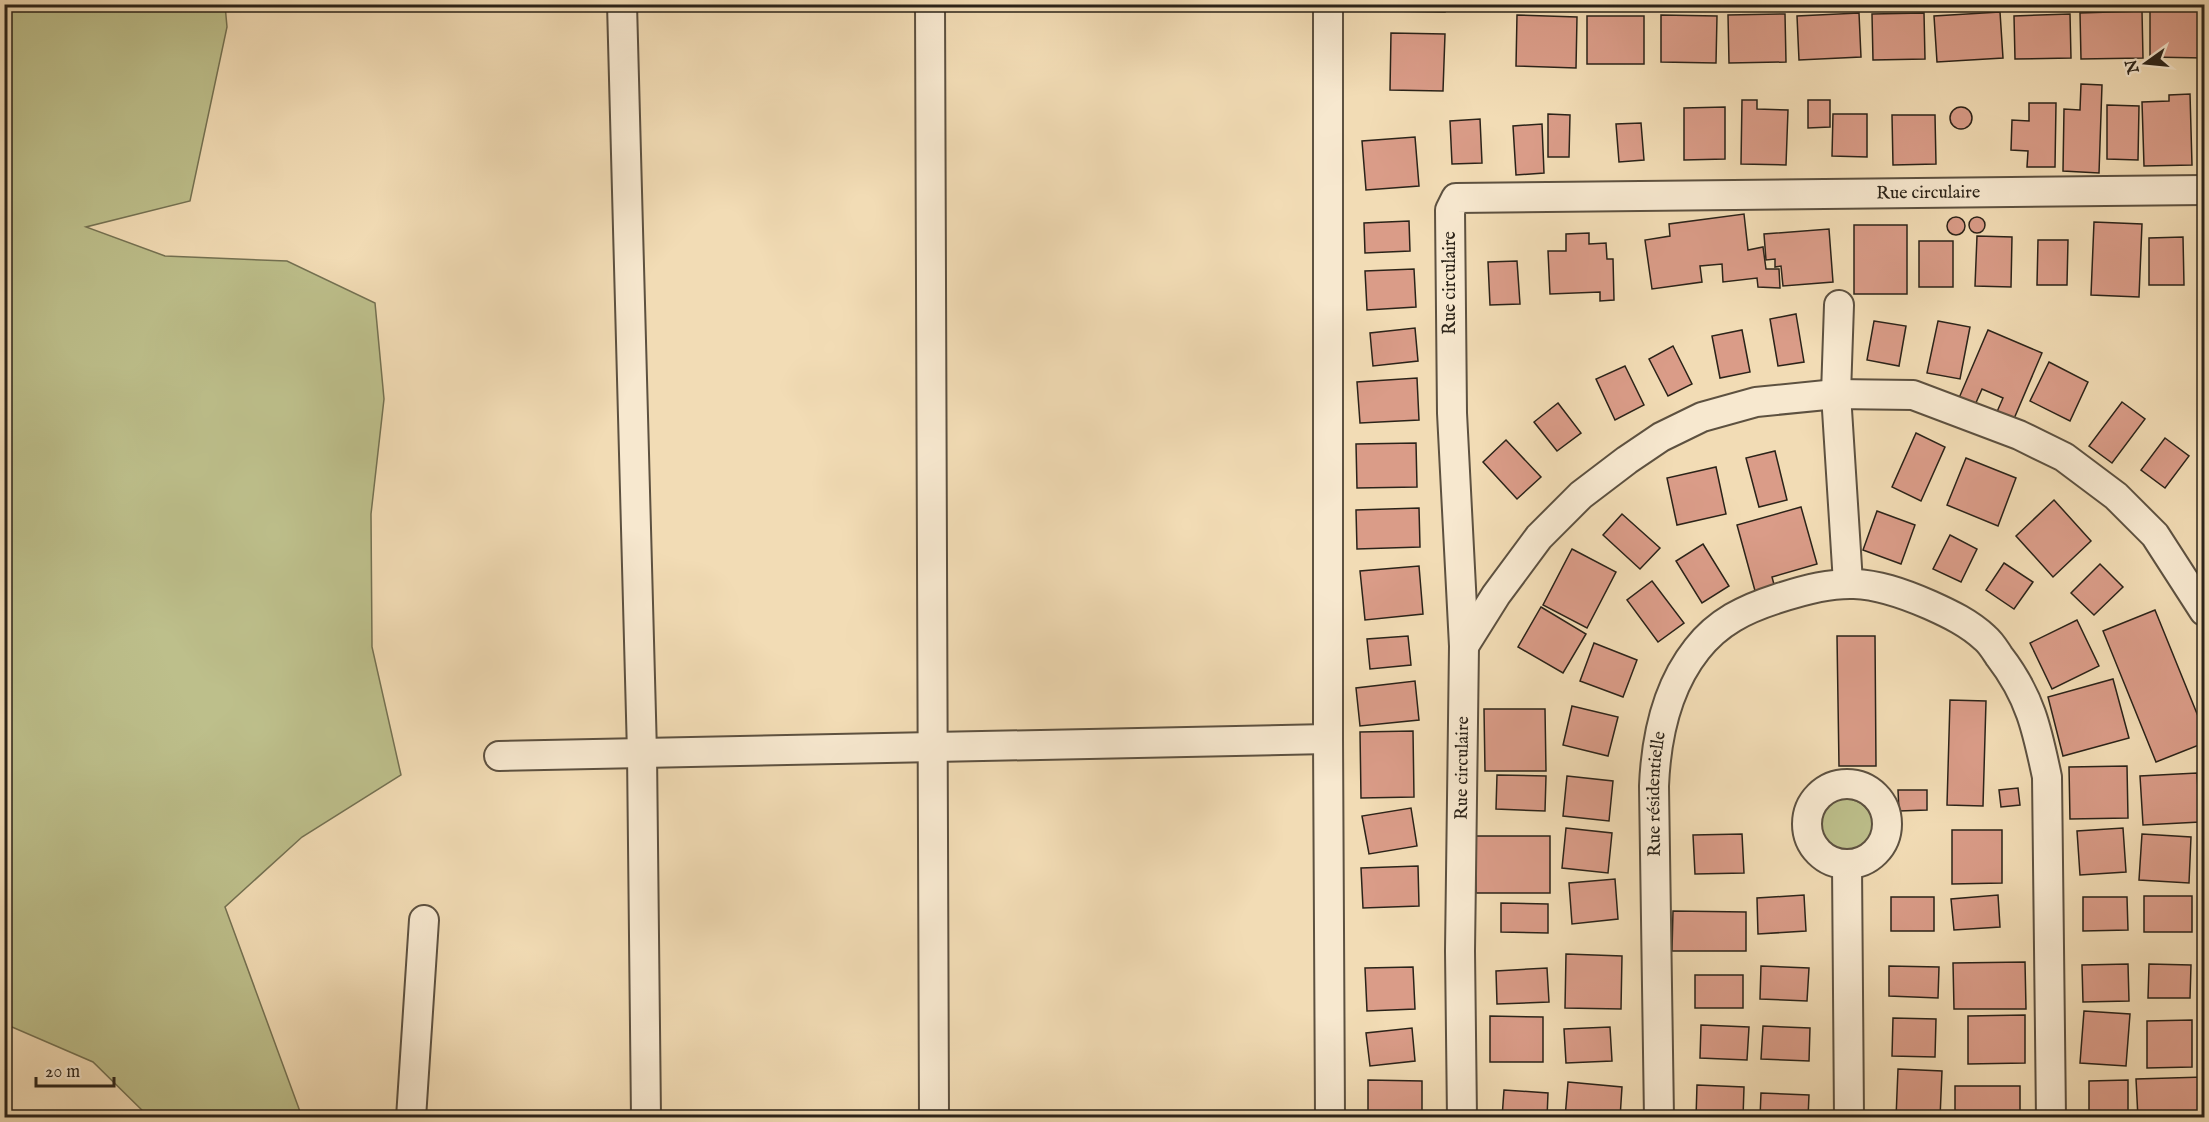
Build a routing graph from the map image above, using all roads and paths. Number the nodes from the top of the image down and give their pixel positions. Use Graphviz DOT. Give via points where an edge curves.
graph roads {
  1 [pos="622,4"];
  2 [pos="930,4"];
  3 [pos="1328,4"];
  4 [pos="2205,190"];
  5 [pos="1839,305"];
  6 [pos="1836,394"];
  7 [pos="1848,583"];
  8 [pos="2205,611"];
  9 [pos="1464,646"];
  10 [pos="1328,739"];
  11 [pos="932,747"];
  12 [pos="642,753"];
  13 [pos="499,756"];
  14 [pos="1847,865"];
  15 [pos="424,920"];
  16 [pos="411,1118"];
  17 [pos="646,1118"];
  18 [pos="934,1118"];
  19 [pos="1330,1118"];
  20 [pos="1462,1118"];
  21 [pos="1659,1118"];
  22 [pos="1849,1118"];
  23 [pos="2051,1118"];
  1 -- 12 [label="street"];
  2 -- 11 [label="street"];
  3 -- 10 [label="street"];
  4 -- 9 [label="street, Rue circulaire" via="1456,198 1450,210 1452,413"];
  5 -- 6 [label="street"];
  6 -- 7 [label="street"];
  6 -- 8 [label="street" via="1913,395 2019,435 2064,457 2116,496 2155,535"];
  6 -- 9 [label="street" via="1756,402 1702,417 1661,437 1627,460 1581,495 1539,537"];
  7 -- 21 [label="street, Rue résidentielle" via="1798,591 1749,607 1730,618 1696,649 1674,687 1662,719 1655,752 1654,786"];
  7 -- 23 [label="street, Rue résidentielle" via="1900,592 1955,616 1986,638 2028,701 2047,777"];
  9 -- 20 [label="street, Rue circulaire"];
  10 -- 11 [label="street"];
  10 -- 19 [label="street"];
  11 -- 12 [label="street"];
  11 -- 18 [label="street"];
  12 -- 13 [label="street"];
  12 -- 17 [label="street"];
  14 -- 22 [label="street"];
  15 -- 16 [label="street"];
}
